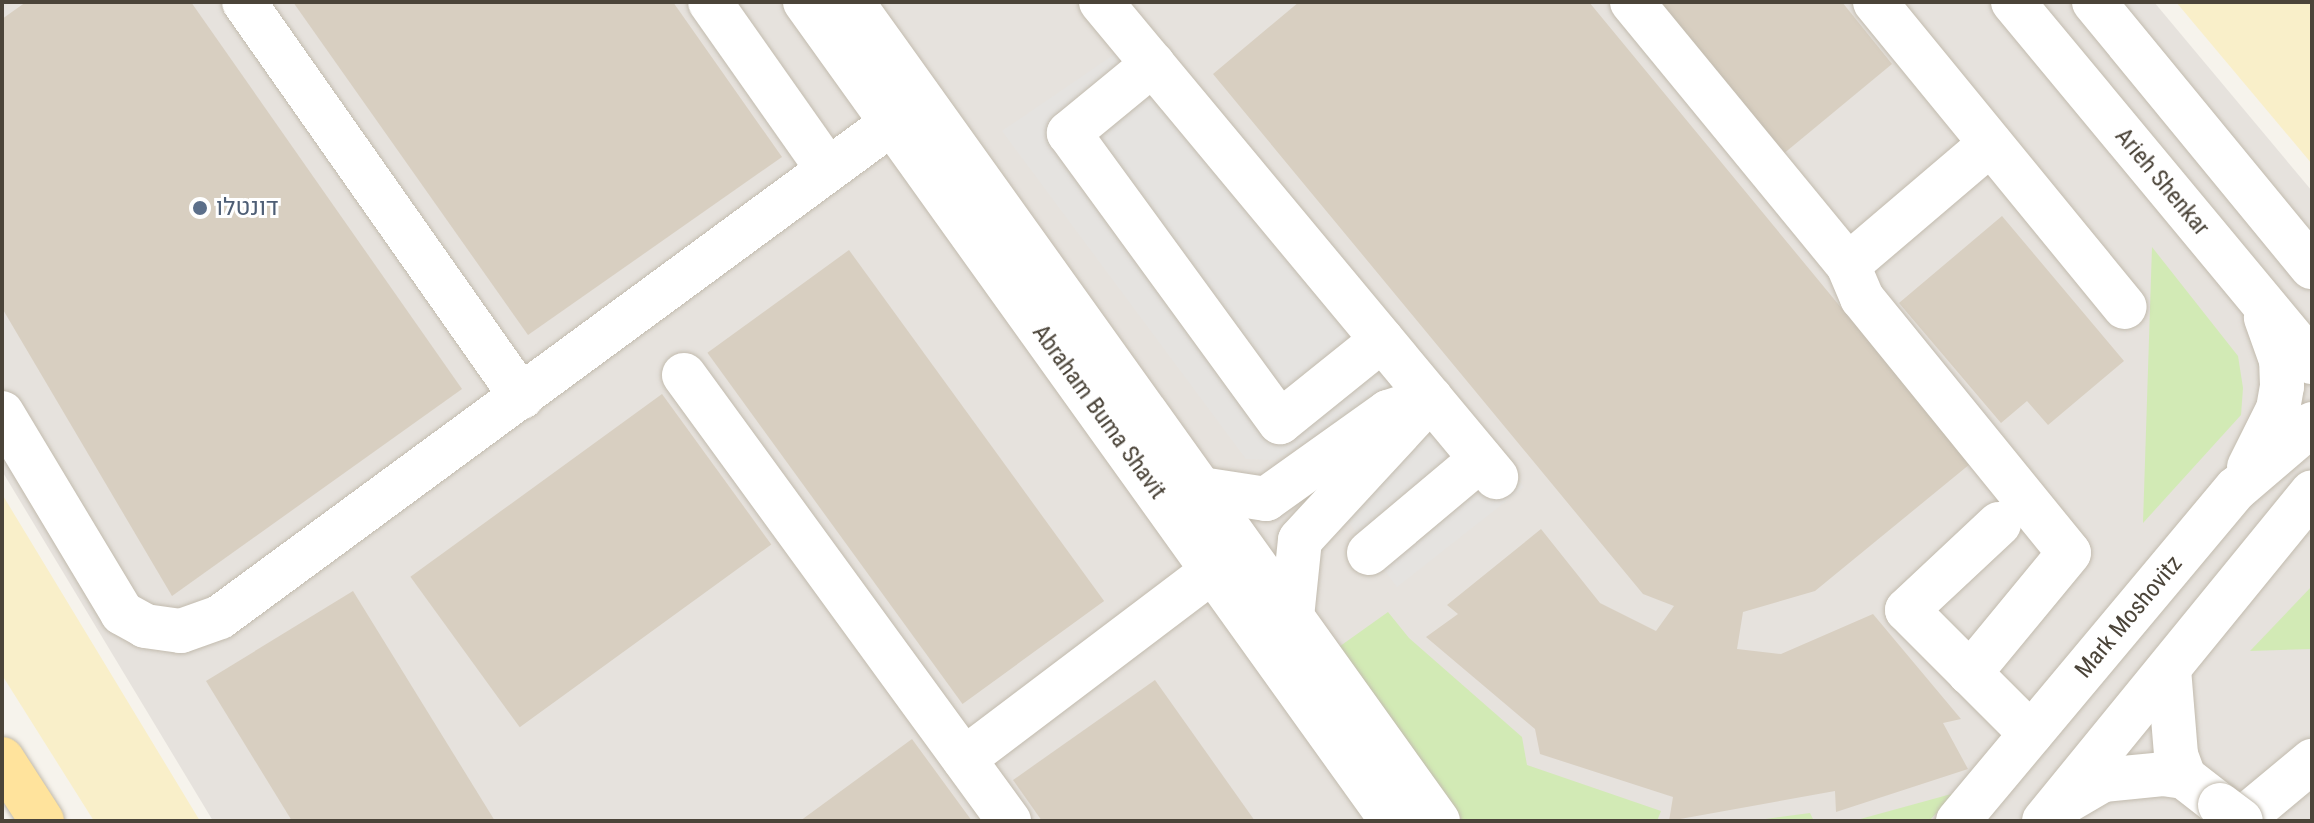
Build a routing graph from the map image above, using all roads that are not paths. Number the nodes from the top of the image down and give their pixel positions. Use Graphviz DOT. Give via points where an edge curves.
graph roads {
  1 [pos="244,2"];
  2 [pos="710,2"];
  3 [pos="805,2"];
  4 [pos="1101,2"];
  5 [pos="1632,2"];
  6 [pos="1875,2"];
  7 [pos="2013,2"];
  8 [pos="2094,2"];
  9 [pos="866,7"];
  10 [pos="1153,64"];
  11 [pos="892,123"];
  12 [pos="1990,144"];
  13 [pos="828,170"];
  14 [pos="1848,265"];
  15 [pos="2312,267"];
  16 [pos="2252,291"];
  17 [pos="2125,307"];
  18 [pos="1382,340"];
  19 [pos="2312,362"];
  20 [pos="684,375"];
  21 [pos="522,397"];
  22 [pos="1431,398"];
  23 [pos="2,413"];
  24 [pos="2312,424"];
  25 [pos="1201,489"];
  26 [pos="2236,489"];
  27 [pos="2312,492"];
  28 [pos="2312,521"];
  29 [pos="1999,524"];
  30 [pos="1369,553"];
  31 [pos="2256,561"];
  32 [pos="1213,571"];
  33 [pos="1292,617"];
  34 [pos="2169,669"];
  35 [pos="1970,673"];
  36 [pos="2031,734"];
  37 [pos="2,759"];
  38 [pos="964,759"];
  39 [pos="2312,761"];
  40 [pos="2184,777"];
  41 [pos="2,796"];
  42 [pos="2051,813"];
  43 [pos="2233,816"];
  44 [pos="17,821"];
  45 [pos="42,821"];
  46 [pos="1009,821"];
  47 [pos="1392,821"];
  48 [pos="1438,821"];
  49 [pos="1958,821"];
  1 -- 21 [label="street"];
  2 -- 13 [label="street"];
  3 -- 11 [label="street, Abraham Buma Shavit"];
  4 -- 10 [label="street"];
  5 -- 14 [label="street"];
  6 -- 12 [label="street"];
  7 -- 16 [label="street, Arieh Shenkar"];
  8 -- 15 [label="street"];
  9 -- 25 [label="street, Abraham Buma Shavit"];
  10 -- 18 [label="street"];
  10 -- 18 [label="street" via="1069,133 1280,422"];
  11 -- 13 [label="street"];
  11 -- 32 [label="street, Abraham Buma Shavit"];
  12 -- 14 [label="street"];
  12 -- 17 [label="street"];
  13 -- 21 [label="street"];
  14 -- 35 [label="street" via="1862,298 2069,553"];
  16 -- 19 [label="street, Arieh Shenkar"];
  16 -- 26 [label="street" via="2274,333 2282,386 2268,432"];
  18 -- 22 [label="street"];
  20 -- 38 [label="street"];
  21 -- 23 [label="street" via="220,617 181,631 145,626 122,613"];
  22 -- 25 [label="street" via="1388,412 1266,499"];
  22 -- 30 [label="street" via="1488,468"];
  22 -- 33 [label="street" via="1300,540"];
  24 -- 26 [label="street, Mark Moshovitz"];
  25 -- 33 [label="street, Abraham Buma Shavit"];
  26 -- 36 [label="street, Mark Moshovitz"];
  27 -- 31 [label="street"];
  28 -- 31 [label="street"];
  29 -- 35 [label="street" via="1907,610"];
  31 -- 34 [label="street"];
  32 -- 38 [label="street"];
  32 -- 47 [label="street, Abraham Buma Shavit"];
  33 -- 48 [label="street, Abraham Buma Shavit"];
  34 -- 40 [label="street" via="2176,755"];
  34 -- 42 [label="street"];
  35 -- 36 [label="street"];
  36 -- 49 [label="street, Mark Moshovitz"];
  37 -- 45 [label="main road"];
  38 -- 46 [label="street"];
  39 -- 43 [label="street"];
  40 -- 42 [label="street" via="2103,780"];
  40 -- 43 [label="street"];
  41 -- 44 [label="main road"];
}
